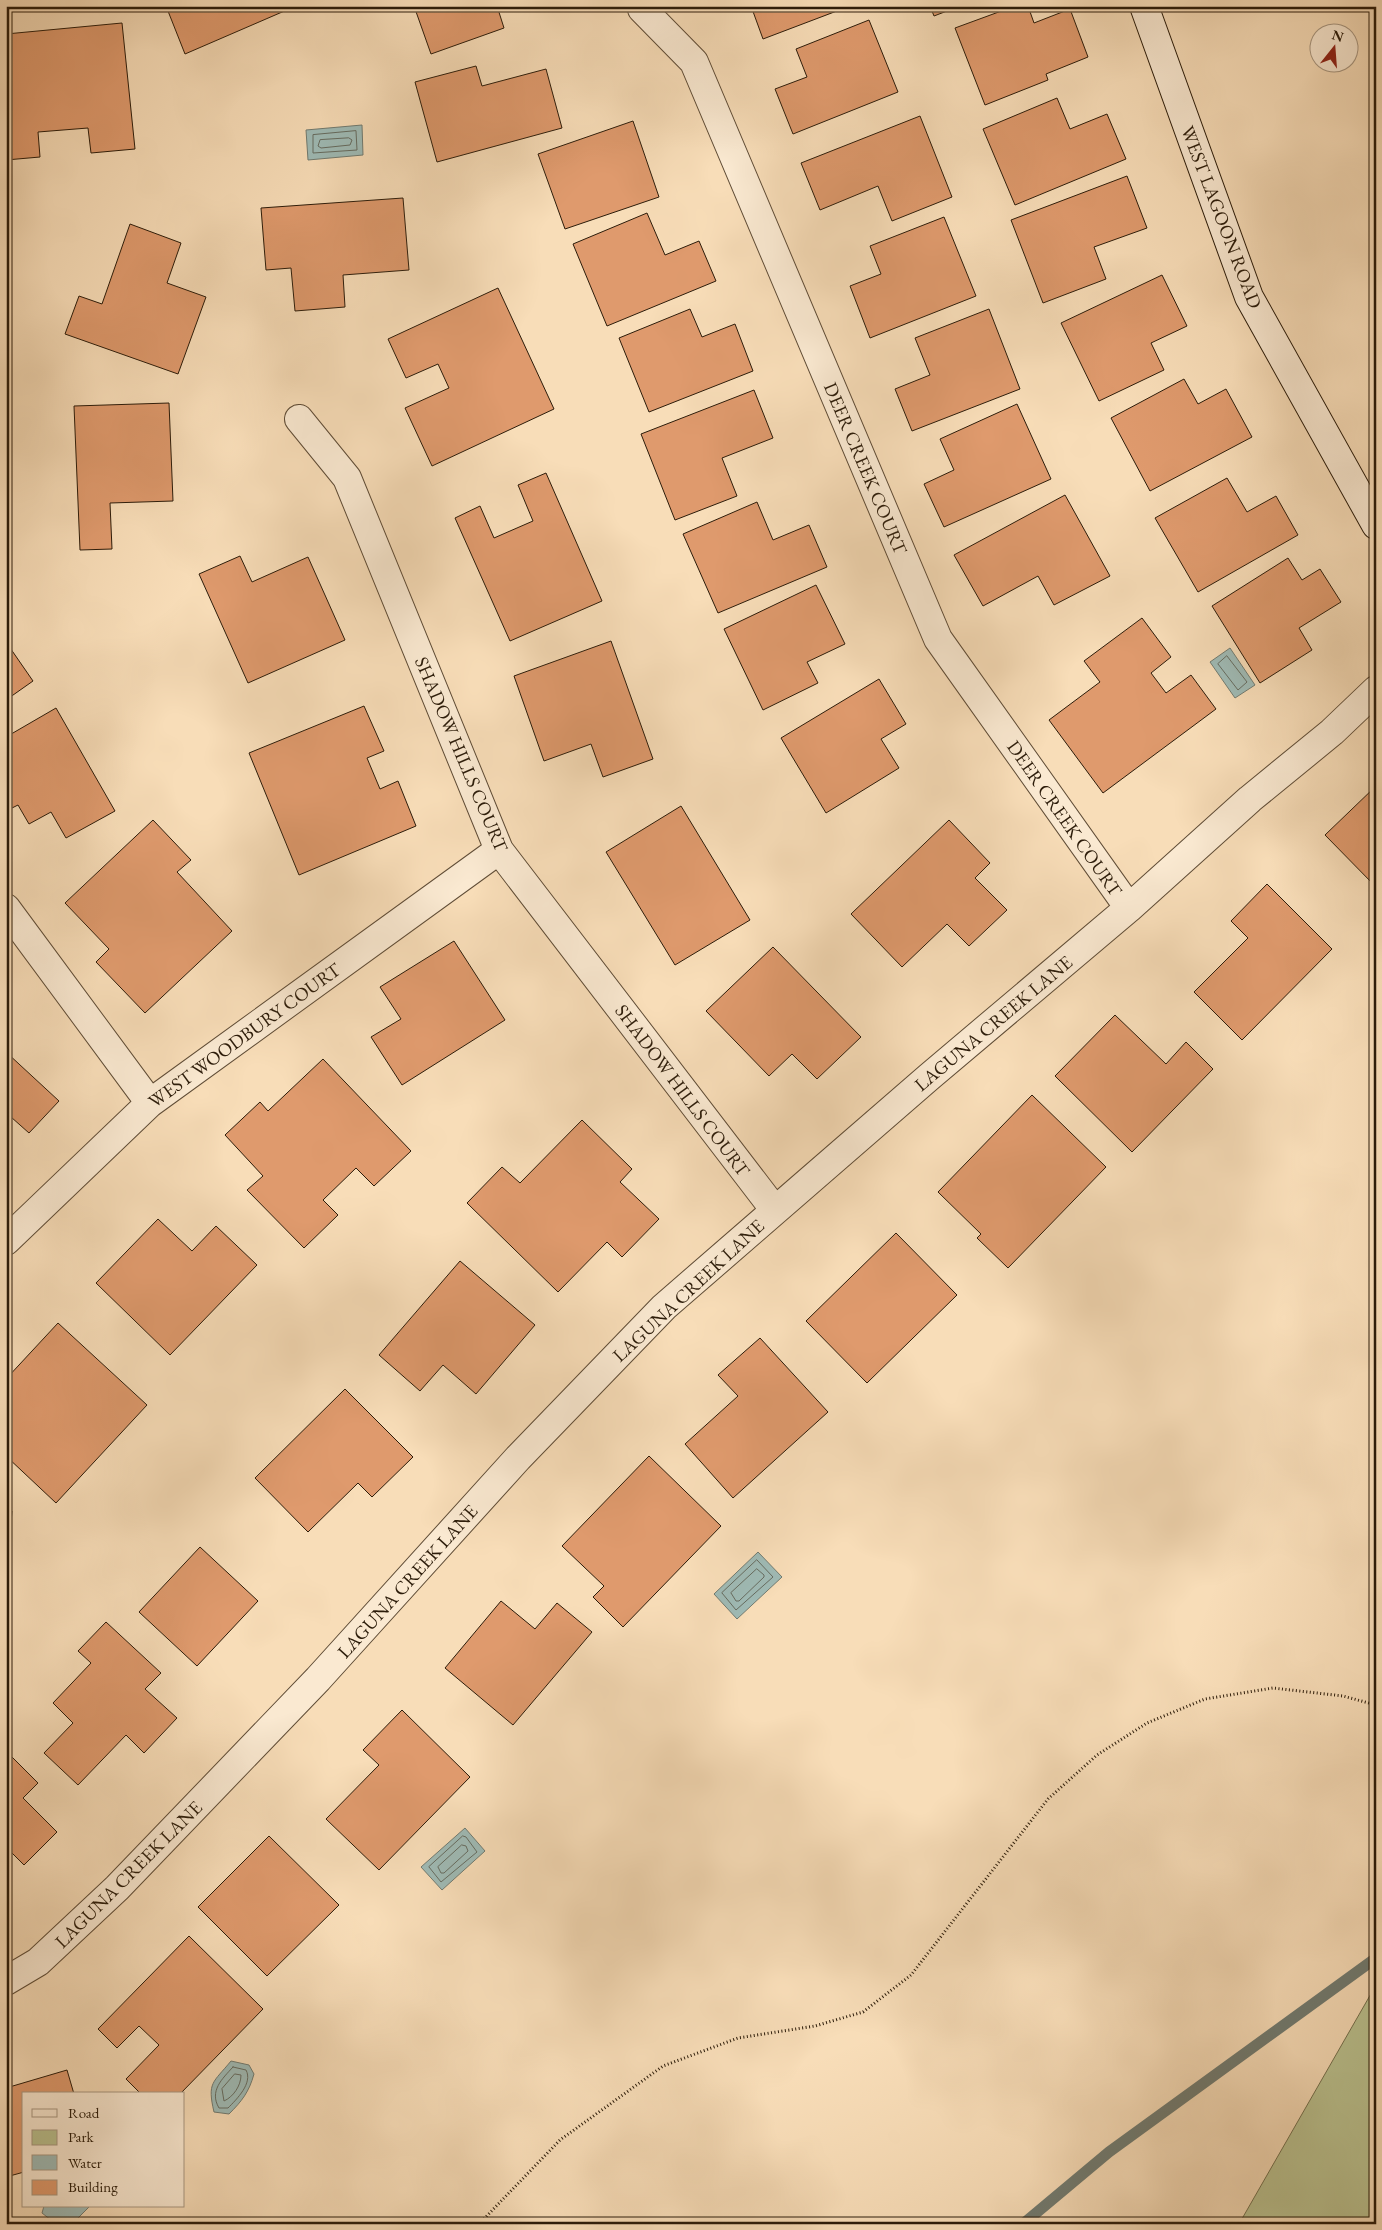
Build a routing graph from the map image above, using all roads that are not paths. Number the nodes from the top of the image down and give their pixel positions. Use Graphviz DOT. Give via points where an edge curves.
graph roads {
  1 [pos="1144,6"];
  2 [pos="642,9"];
  3 [pos="299,418"];
  4 [pos="1376,524"];
  5 [pos="1376,690"];
  6 [pos="500,850"];
  7 [pos="6,908"];
  8 [pos="1129,908"];
  9 [pos="150,1103"];
  10 [pos="774,1209"];
  11 [pos="6,1241"];
  12 [pos="6,1981"];
  1 -- 4 [label="street, WEST LAGOON ROAD" via="1249,297"];
  2 -- 8 [label="street, DEER CREEK COURT" via="694,62 938,639"];
  3 -- 6 [label="street, SHADOW HILLS COURT" via="348,478"];
  5 -- 8 [label="street, LAGUNA CREEK LANE"];
  6 -- 9 [label="street, WEST WOODBURY COURT"];
  6 -- 10 [label="street, SHADOW HILLS COURT"];
  7 -- 9 [label="street"];
  8 -- 10 [label="street, LAGUNA CREEK LANE"];
  9 -- 11 [label="street, WEST WOODBURY COURT"];
  10 -- 12 [label="street, LAGUNA CREEK LANE" via="736,1246 664,1306 518,1458 318,1679 117,1888 38,1962"];
}
